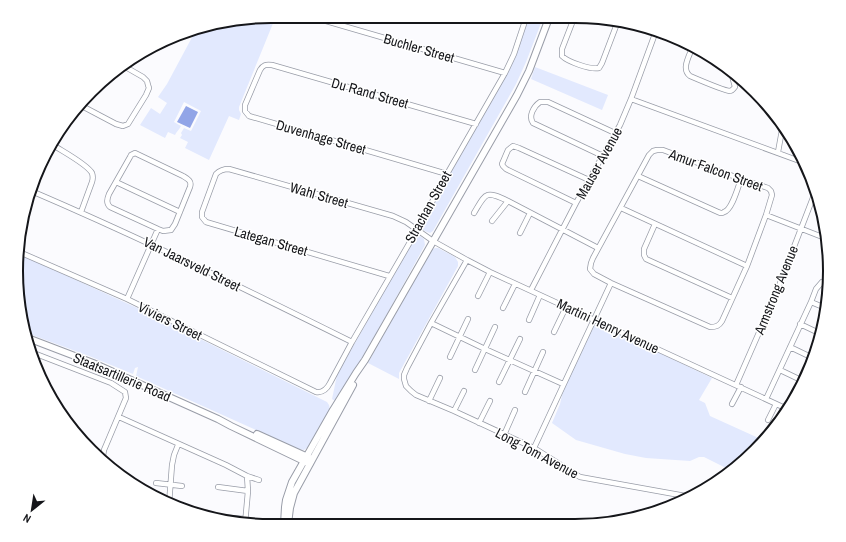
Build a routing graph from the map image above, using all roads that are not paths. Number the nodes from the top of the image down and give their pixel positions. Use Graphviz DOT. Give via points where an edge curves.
graph roads {
  1 [pos="340,23"];
  2 [pos="524,23"];
  3 [pos="547,23"];
  4 [pos="572,23"];
  5 [pos="616,27"];
  6 [pos="654,36"];
  7 [pos="691,52"];
  8 [pos="263,66"];
  9 [pos="127,69"];
  10 [pos="505,74"];
  11 [pos="733,80"];
  12 [pos="631,99"];
  13 [pos="85,107"];
  14 [pos="476,124"];
  15 [pos="616,134"];
  16 [pos="781,134"];
  17 [pos="56,147"];
  18 [pos="778,152"];
  19 [pos="603,156"];
  20 [pos="796,159"];
  21 [pos="218,172"];
  22 [pos="447,174"];
  23 [pos="638,176"];
  24 [pos="741,179"];
  25 [pos="589,180"];
  26 [pos="116,182"];
  27 [pos="35,193"];
  28 [pos="813,199"];
  29 [pos="508,201"];
  30 [pos="576,203"];
  31 [pos="621,208"];
  32 [pos="81,212"];
  33 [pos="180,212"];
  34 [pos="474,213"];
  35 [pos="530,213"];
  36 [pos="766,215"];
  37 [pos="492,221"];
  38 [pos="656,224"];
  39 [pos="802,228"];
  40 [pos="158,230"];
  41 [pos="417,230"];
  42 [pos="562,230"];
  43 [pos="520,233"];
  44 [pos="820,236"];
  45 [pos="433,241"];
  46 [pos="151,244"];
  47 [pos="598,248"];
  48 [pos="24,254"];
  49 [pos="467,260"];
  50 [pos="747,266"];
  51 [pos="490,272"];
  52 [pos="390,276"];
  53 [pos="822,282"];
  54 [pos="611,283"];
  55 [pos="515,284"];
  56 [pos="531,290"];
  57 [pos="540,295"];
  58 [pos="478,296"];
  59 [pos="732,298"];
  60 [pos="127,300"];
  61 [pos="811,302"];
  62 [pos="820,306"];
  63 [pos="566,307"];
  64 [pos="503,308"];
  65 [pos="468,319"];
  66 [pos="529,320"];
  67 [pos="594,320"];
  68 [pos="431,323"];
  69 [pos="800,324"];
  70 [pos="495,327"];
  71 [pos="816,331"];
  72 [pos="554,332"];
  73 [pos="460,337"];
  74 [pos="520,339"];
  75 [pos="33,340"];
  76 [pos="352,342"];
  77 [pos="790,347"];
  78 [pos="484,349"];
  79 [pos="543,352"];
  80 [pos="37,354"];
  81 [pos="808,356"];
  82 [pos="450,358"];
  83 [pos="509,360"];
  84 [pos="475,370"];
  85 [pos="780,370"];
  86 [pos="534,372"];
  87 [pos="440,378"];
  88 [pos="798,379"];
  89 [pos="499,382"];
  90 [pos="563,384"];
  91 [pos="738,386"];
  92 [pos="321,392"];
  93 [pos="464,392"];
  94 [pos="525,392"];
  95 [pos="766,399"];
  96 [pos="429,401"];
  97 [pos="490,401"];
  98 [pos="732,404"];
  99 [pos="776,404"];
  100 [pos="782,407"];
  101 [pos="515,410"];
  102 [pos="454,411"];
  103 [pos="119,417"];
  104 [pos="768,420"];
  105 [pos="479,423"];
  106 [pos="504,435"];
  107 [pos="178,445"];
  108 [pos="534,448"];
  109 [pos="103,453"];
  110 [pos="308,460"];
  111 [pos="247,476"];
  112 [pos="259,480"];
  113 [pos="156,483"];
  114 [pos="170,484"];
  115 [pos="182,486"];
  116 [pos="218,487"];
  117 [pos="248,491"];
  118 [pos="681,495"];
  119 [pos="169,497"];
  120 [pos="246,517"];
  121 [pos="284,519"];
  122 [pos="289,519"];
  1 -- 10 [label="street, Buchler Street"];
  2 -- 10 [label="street, Strachan Street"];
  3 -- 45 [label="street, Strachan Street" via="524,82"];
  4 -- 5 [label="street" via="562,49 562,56 594,69 599,68 602,63"];
  6 -- 12 [label="street, Mauser Avenue"];
  7 -- 11 [label="street" via="685,68 690,76 730,91 735,87"];
  8 -- 14 [label="street, Du Rand Street" via="269,64"];
  8 -- 22 [label="street, Duvenhage Street" via="245,105 245,111 249,116"];
  9 -- 13 [label="street" via="148,81 148,88 146,96 126,126 116,124"];
  10 -- 14 [label="street, Strachan Street"];
  12 -- 15 [label="street, Mauser Avenue"];
  12 -- 18 [label="street"];
  14 -- 22 [label="street, Strachan Street"];
  15 -- 19 [label="street, Mauser Avenue"];
  15 -- 19 [label="street" via="548,102 536,105 531,115 533,123"];
  16 -- 18 [label="street"];
  17 -- 32 [label="street" via="92,174 92,182"];
  18 -- 20 [label="street"];
  19 -- 25 [label="street, Mauser Avenue"];
  21 -- 41 [label="street, Wahl Street" via="229,169 392,216"];
  21 -- 52 [label="street, Lategan Street" via="202,212 206,222"];
  22 -- 41 [label="street, Strachan Street"];
  23 -- 24 [label="street, Amur Falcon Street" via="649,155 653,151 663,150"];
  23 -- 24 [label="street" via="722,213 731,205"];
  23 -- 31 [label="street, Amur Falcon Street"];
  24 -- 36 [label="street, Amur Falcon Street" via="771,191"];
  25 -- 30 [label="street, Mauser Avenue"];
  25 -- 30 [label="street" via="519,148 513,146 507,152 502,164 506,169"];
  26 -- 33 [label="street"];
  26 -- 33 [label="street" via="130,157 138,154 190,180 190,188"];
  26 -- 40 [label="street" via="107,199 110,207"];
  27 -- 32 [label="street, Van Jaarsveld Street"];
  28 -- 39 [label="street, Armstrong Avenue"];
  29 -- 34 [label="street" via="493,194 488,195"];
  29 -- 35 [label="street"];
  29 -- 37 [label="street"];
  30 -- 42 [label="street, Mauser Avenue"];
  31 -- 38 [label="street"];
  31 -- 47 [label="street, Amur Falcon Street"];
  32 -- 46 [label="street, Van Jaarsveld Street"];
  33 -- 40 [label="street" via="171,230"];
  35 -- 42 [label="street"];
  35 -- 43 [label="street"];
  36 -- 39 [label="street"];
  36 -- 50 [label="street, Amur Falcon Street"];
  38 -- 50 [label="street"];
  38 -- 59 [label="street" via="644,249 646,259"];
  39 -- 44 [label="street"];
  39 -- 91 [label="street, Armstrong Avenue"];
  40 -- 46 [label="street"];
  41 -- 45 [label="street, Wahl Street"];
  41 -- 52 [label="street, Strachan Street"];
  42 -- 47 [label="street"];
  42 -- 56 [label="street, Mauser Avenue"];
  45 -- 49 [label="street, Martini Henry Avenue"];
  45 -- 110 [label="street, Strachan Street" via="352,378"];
  46 -- 60 [label="street"];
  46 -- 76 [label="street, Van Jaarsveld Street"];
  47 -- 54 [label="street, Amur Falcon Street" via="590,263 590,269"];
  48 -- 60 [label="street, Viviers Street"];
  49 -- 51 [label="street, Martini Henry Avenue"];
  49 -- 68 [label="street"];
  50 -- 59 [label="street, Amur Falcon Street"];
  51 -- 55 [label="street, Martini Henry Avenue"];
  51 -- 58 [label="street"];
  52 -- 76 [label="street, Strachan Street"];
  53 -- 61 [label="street" via="818,285"];
  54 -- 59 [label="street, Amur Falcon Street" via="710,327 719,325"];
  54 -- 67 [label="street"];
  55 -- 56 [label="street, Martini Henry Avenue"];
  55 -- 64 [label="street"];
  56 -- 57 [label="street, Martini Henry Avenue"];
  57 -- 63 [label="street, Martini Henry Avenue"];
  57 -- 66 [label="street"];
  60 -- 92 [label="street, Viviers Street"];
  61 -- 62 [label="street"];
  61 -- 69 [label="street"];
  63 -- 67 [label="street, Martini Henry Avenue"];
  63 -- 72 [label="street"];
  65 -- 73 [label="street"];
  67 -- 90 [label="street"];
  67 -- 91 [label="street, Martini Henry Avenue"];
  68 -- 73 [label="street"];
  68 -- 96 [label="street, Long Tom Avenue" via="404,378 408,389"];
  69 -- 71 [label="street"];
  69 -- 77 [label="street"];
  70 -- 78 [label="street"];
  73 -- 78 [label="street"];
  73 -- 82 [label="street"];
  74 -- 83 [label="street"];
  75 -- 110 [label="street, Staatsartillerie Road" via="93,363"];
  76 -- 92 [label="street, Strachan Street" via="326,389"];
  77 -- 81 [label="street"];
  77 -- 85 [label="street"];
  78 -- 83 [label="street"];
  78 -- 84 [label="street"];
  79 -- 86 [label="street"];
  80 -- 103 [label="street" via="104,380 125,392 126,398"];
  83 -- 86 [label="street"];
  83 -- 89 [label="street"];
  85 -- 88 [label="street"];
  85 -- 95 [label="street"];
  86 -- 90 [label="street"];
  86 -- 94 [label="street"];
  87 -- 96 [label="street"];
  90 -- 108 [label="street"];
  91 -- 95 [label="street, Martini Henry Avenue"];
  91 -- 98 [label="street, Armstrong Avenue"];
  93 -- 102 [label="street"];
  95 -- 99 [label="street, Martini Henry Avenue"];
  96 -- 102 [label="street, Long Tom Avenue"];
  97 -- 105 [label="street"];
  99 -- 100 [label="street, Martini Henry Avenue"];
  99 -- 104 [label="street"];
  101 -- 106 [label="street"];
  102 -- 105 [label="street, Long Tom Avenue"];
  103 -- 107 [label="street"];
  103 -- 109 [label="street"];
  105 -- 106 [label="street, Long Tom Avenue"];
  106 -- 108 [label="street, Long Tom Avenue"];
  107 -- 111 [label="street"];
  107 -- 114 [label="street" via="173,459"];
  108 -- 118 [label="street, Long Tom Avenue" via="583,478"];
  110 -- 121 [label="street, Strachan Street" via="288,490"];
  110 -- 122 [label="street, Strachan Street" via="294,493"];
  111 -- 112 [label="street"];
  111 -- 117 [label="street"];
  113 -- 114 [label="street"];
  114 -- 115 [label="street"];
  114 -- 119 [label="street"];
  116 -- 117 [label="street"];
  117 -- 120 [label="street"];
}
